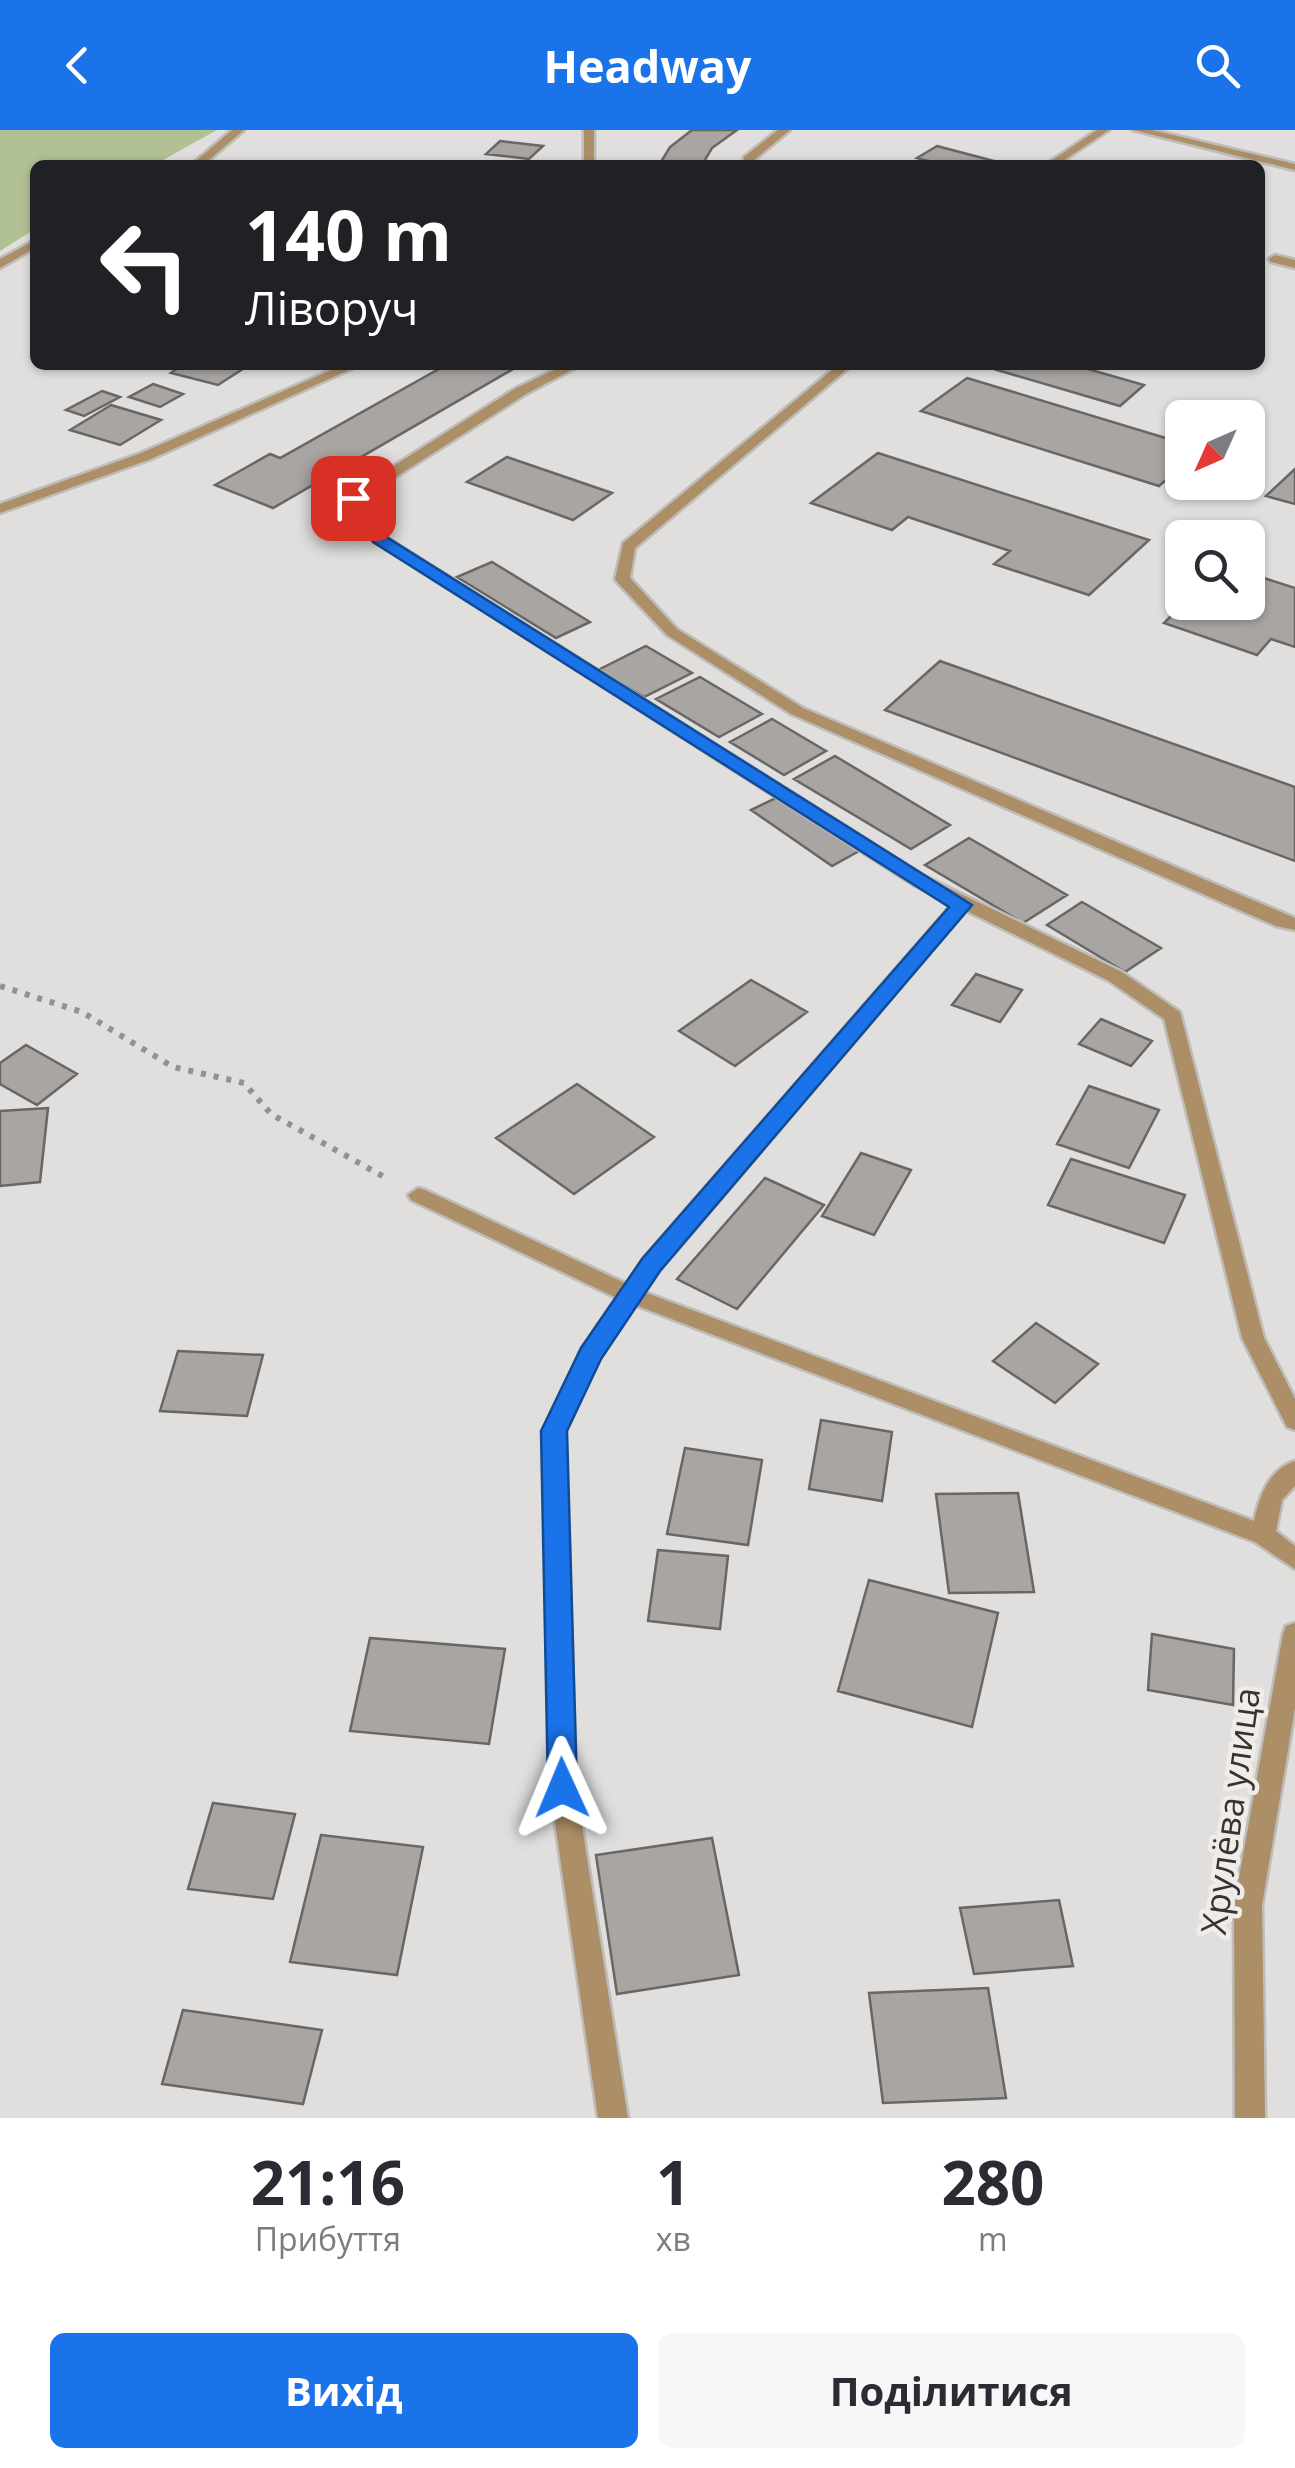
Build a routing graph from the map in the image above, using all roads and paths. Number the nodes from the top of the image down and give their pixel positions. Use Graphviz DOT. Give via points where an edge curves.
graph roads {
  1 [pos="239,130"];
  2 [pos="589,130"];
  3 [pos="785,130"];
  4 [pos="1104,130"];
  5 [pos="1138,130"];
  6 [pos="202,160"];
  7 [pos="589,160"];
  8 [pos="748,160"];
  9 [pos="1058,160"];
  10 [pos="1295,167"];
  11 [pos="30,245"];
  12 [pos="1275,259"];
  13 [pos="0,264"];
  14 [pos="1295,264"];
  15 [pos="343,370"];
  16 [pos="565,370"];
  17 [pos="840,370"];
  18 [pos="0,509"];
  19 [pos="962,905"];
  20 [pos="1295,924"];
  21 [pos="0,986"];
  22 [pos="418,1195"];
  23 [pos="633,1296"];
  24 [pos="1295,1421"];
  25 [pos="1295,1470"];
  26 [pos="1263,1535"];
  27 [pos="1295,1559"];
  28 [pos="1295,1634"];
  29 [pos="613,2118"];
  30 [pos="1250,2118"];
  1 -- 6 [label="street"];
  2 -- 7 [label="street"];
  3 -- 8 [label="street"];
  4 -- 9 [label="street"];
  5 -- 10 [label="street"];
  11 -- 13 [label="street"];
  12 -- 14 [label="street"];
  15 -- 18 [label="street" via="146,456"];
  16 -- 19 [label="street" via="353,498 379,539"];
  17 -- 20 [label="street" via="628,546 622,579 672,632 797,711"];
  19 -- 23 [label="street" via="651,1265"];
  19 -- 24 [label="street" via="1142,990 1173,1016 1253,1338"];
  21 -- 22 [label="path" via="82,1012 174,1067 244,1083 272,1114"];
  22 -- 23 [label="street"];
  23 -- 26 [label="street"];
  23 -- 29 [label="street" via="590,1355 554,1431 562,1788"];
  25 -- 26 [label="street" via="1271,1496"];
  26 -- 27 [label="street"];
  28 -- 30 [label="street, Хрулёва улица" via="1248,1905"];
}
